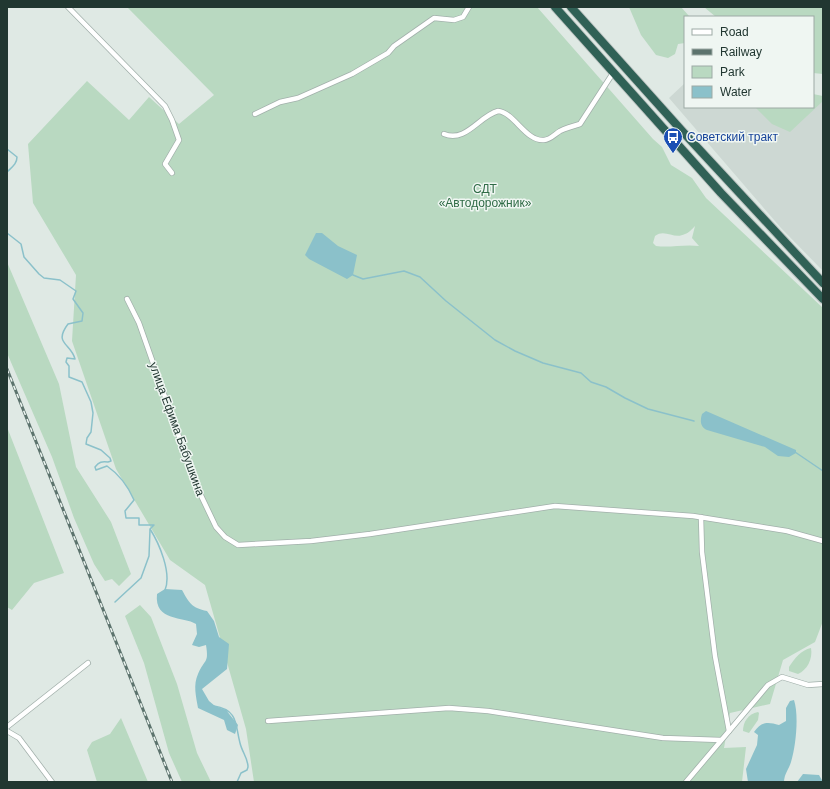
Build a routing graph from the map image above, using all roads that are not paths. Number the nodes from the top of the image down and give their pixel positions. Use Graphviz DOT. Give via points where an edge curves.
graph roads {
  1 [pos="68,7"];
  2 [pos="469,7"];
  3 [pos="555,7"];
  4 [pos="571,7"];
  5 [pos="613,73"];
  6 [pos="255,114"];
  7 [pos="444,134"];
  8 [pos="172,173"];
  9 [pos="823,282"];
  10 [pos="128,299"];
  11 [pos="823,299"];
  12 [pos="701,517"];
  13 [pos="823,541"];
  14 [pos="88,663"];
  15 [pos="823,684"];
  16 [pos="268,721"];
  17 [pos="7,727"];
  18 [pos="7,731"];
  19 [pos="728,731"];
  20 [pos="721,740"];
  21 [pos="52,782"];
  22 [pos="686,782"];
  1 -- 8 [label="street" via="165,106 178,140 165,164"];
  2 -- 6 [label="street" via="463,17 454,20 434,18 388,53 352,74"];
  3 -- 5 [label="highway"];
  4 -- 9 [label="highway"];
  5 -- 7 [label="street" via="580,124 565,129 547,140 538,140 505,112 498,111 459,135"];
  5 -- 11 [label="highway" via="721,193"];
  10 -- 12 [label="street, улица Ефима Бабушкина" via="139,323 196,485 216,527 238,545 311,541 370,534 550,507 577,506"];
  12 -- 13 [label="street" via="787,531"];
  12 -- 19 [label="street" via="702,552 715,656"];
  14 -- 17 [label="street"];
  15 -- 19 [label="street" via="808,685 782,677 768,684"];
  16 -- 20 [label="street" via="449,708 488,711 663,738"];
  18 -- 21 [label="street" via="19,738"];
  19 -- 20 [label="street"];
  20 -- 22 [label="street"];
}
